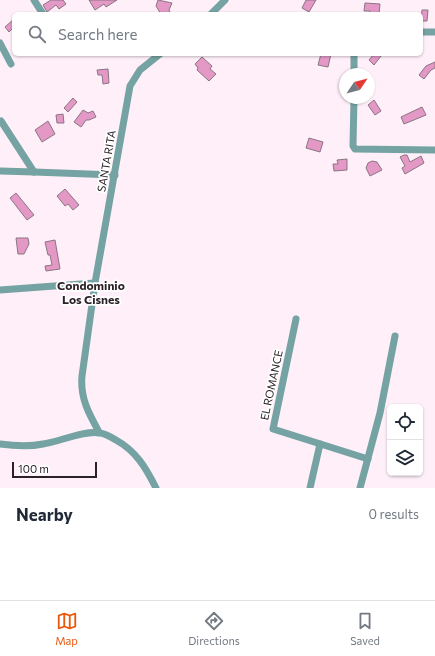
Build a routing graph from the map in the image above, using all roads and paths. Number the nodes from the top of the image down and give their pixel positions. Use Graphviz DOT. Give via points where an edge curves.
graph roads {
  1 [pos="34,0"];
  2 [pos="225,0"];
  3 [pos="42,12"];
  4 [pos="213,12"];
  5 [pos="423,32"];
  6 [pos="435,32"];
  7 [pos="0,43"];
  8 [pos="158,56"];
  9 [pos="354,56"];
  10 [pos="11,64"];
  11 [pos="354,68"];
  12 [pos="354,104"];
  13 [pos="1,122"];
  14 [pos="435,150"];
  15 [pos="0,172"];
  16 [pos="34,172"];
  17 [pos="115,175"];
  18 [pos="95,283"];
  19 [pos="0,290"];
  20 [pos="296,319"];
  21 [pos="395,336"];
  22 [pos="99,432"];
  23 [pos="0,444"];
  24 [pos="320,444"];
  25 [pos="368,459"];
  26 [pos="156,488"];
  27 [pos="310,488"];
  28 [pos="360,488"];
  1 -- 3 [label="street"];
  2 -- 4 [label="street"];
  5 -- 6 [label="street"];
  7 -- 10 [label="street"];
  8 -- 17 [label="street, SANTA RITA" via="140,70 130,86"];
  9 -- 11 [label="street"];
  12 -- 14 [label="street" via="355,149"];
  13 -- 16 [label="street"];
  15 -- 16 [label="street"];
  16 -- 17 [label="street"];
  17 -- 18 [label="street, SANTA RITA"];
  18 -- 19 [label="street"];
  18 -- 22 [label="street, SANTA RITA" via="81,388 85,406"];
  20 -- 24 [label="street, EL ROMANCE" via="273,429"];
  21 -- 25 [label="street" via="380,414"];
  22 -- 23 [label="street" via="42,445"];
  22 -- 26 [label="street" via="132,451 148,470"];
  24 -- 25 [label="street, EL ROMANCE"];
  24 -- 27 [label="street"];
  25 -- 28 [label="street"];
}
